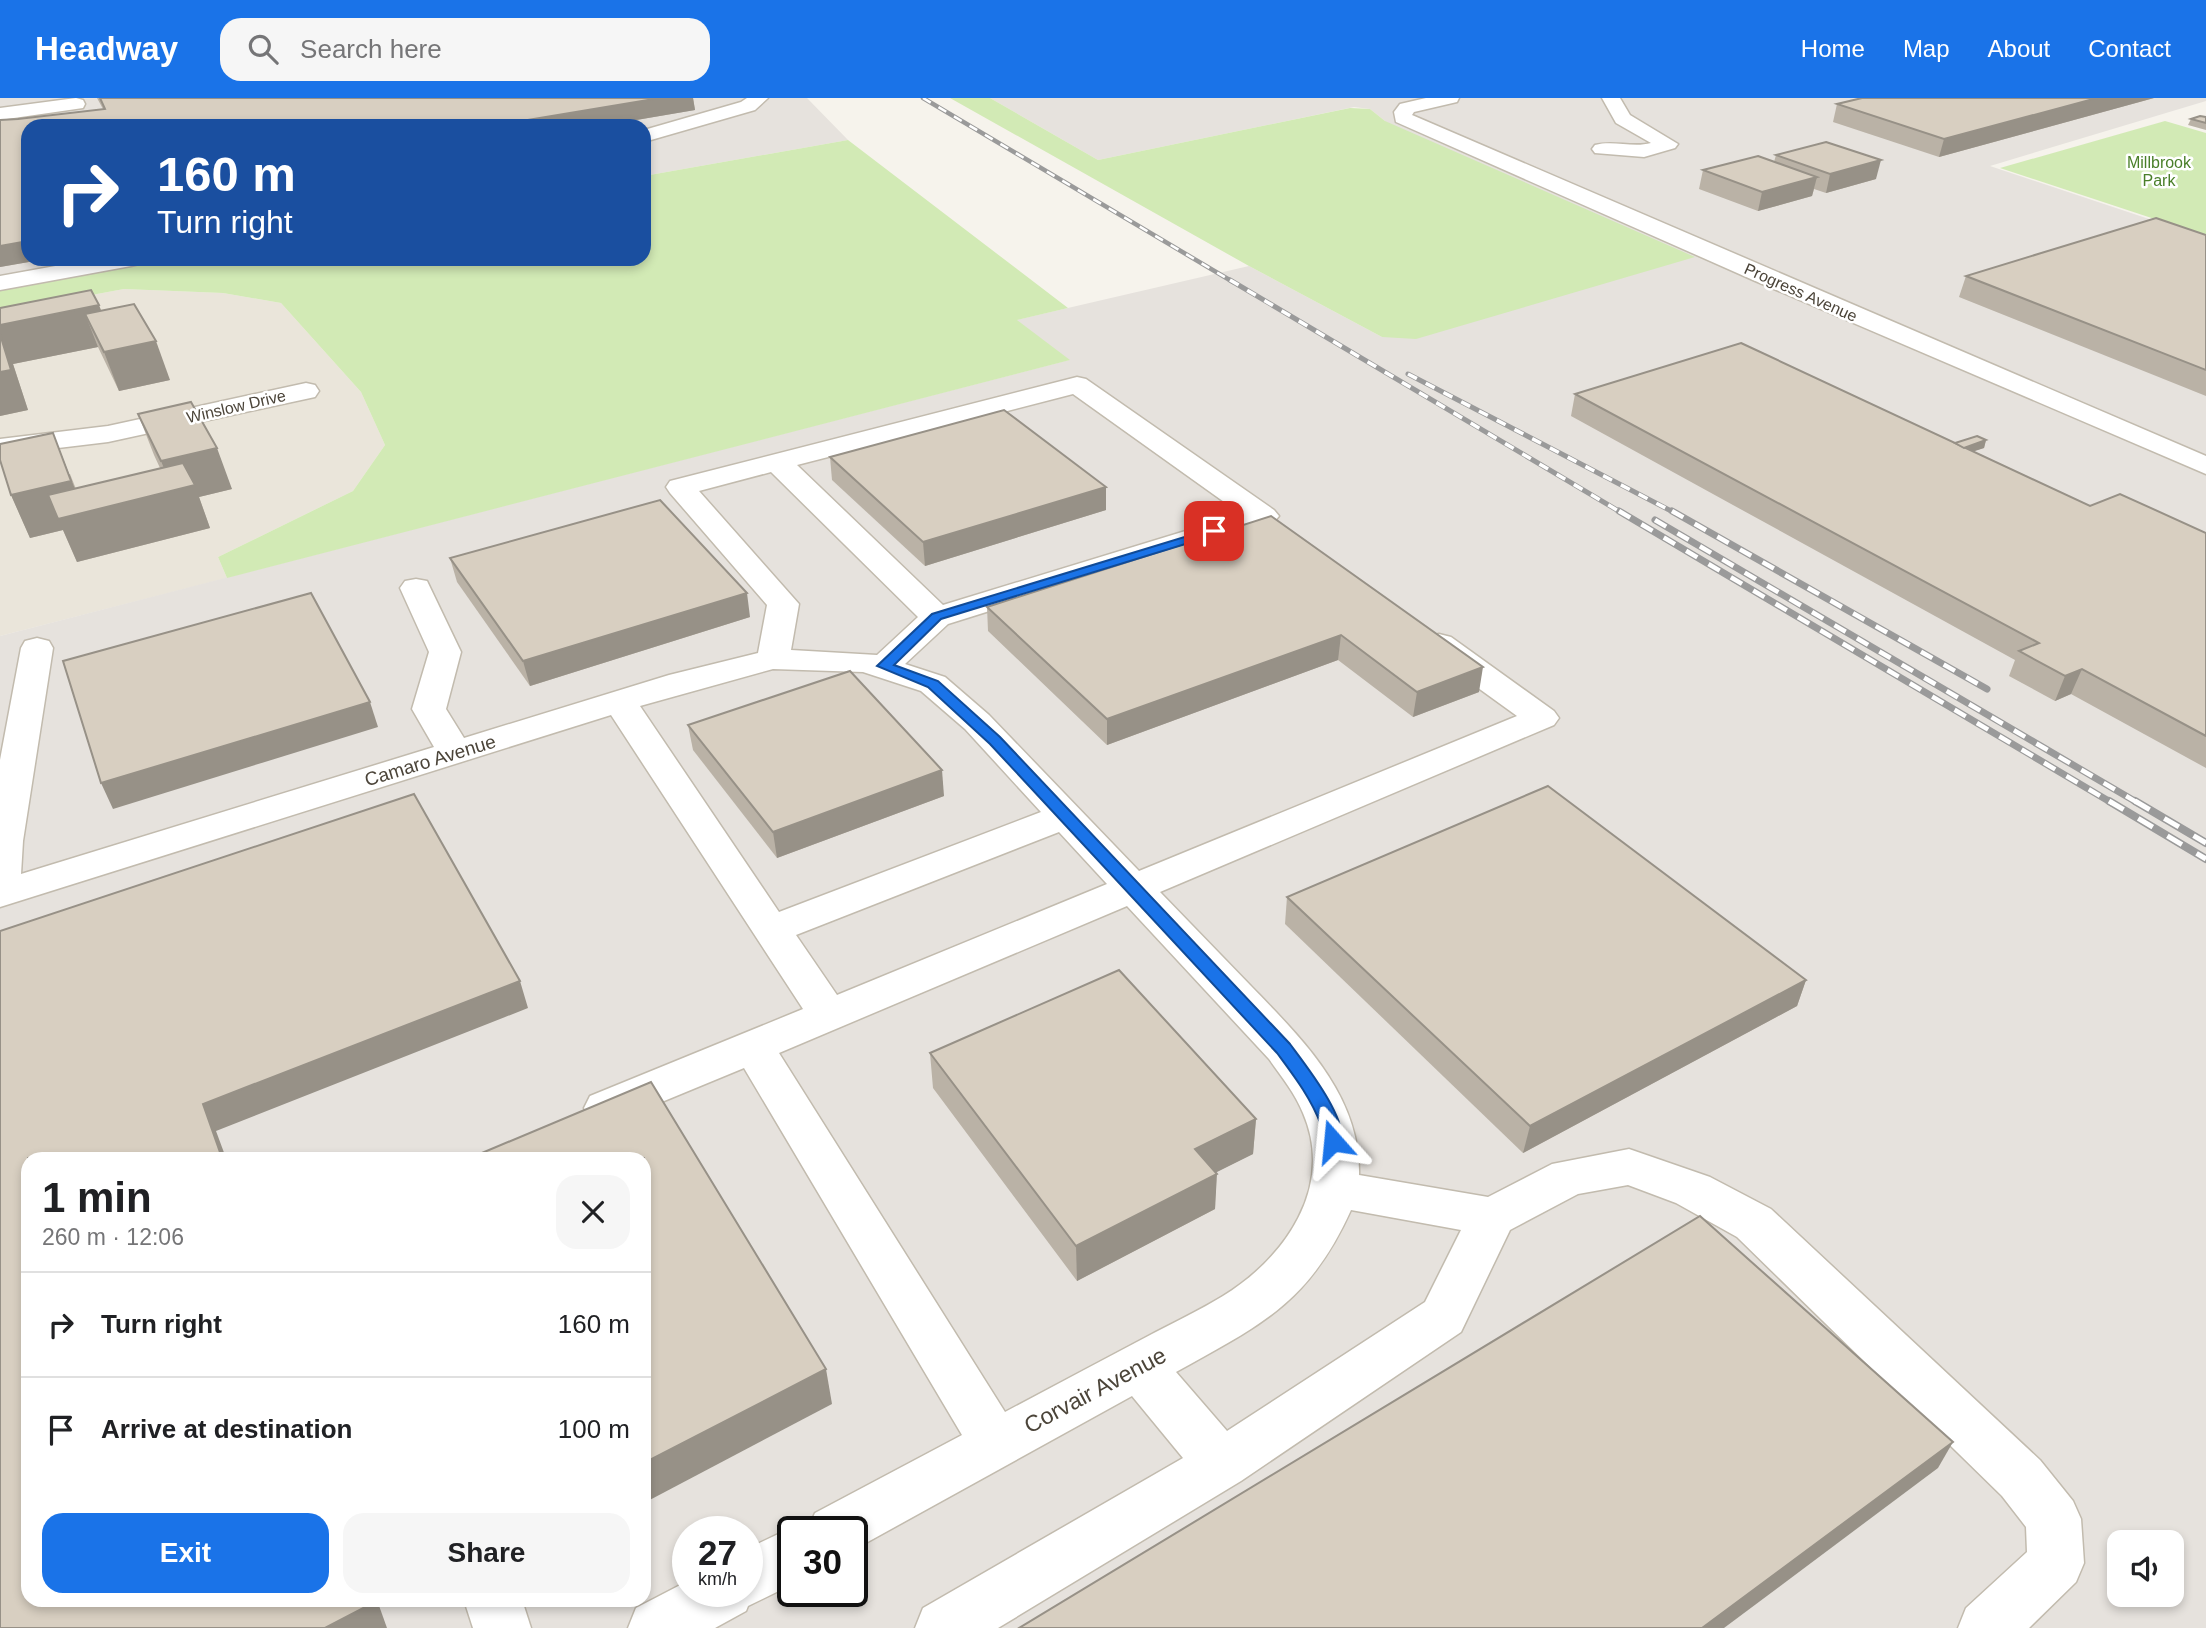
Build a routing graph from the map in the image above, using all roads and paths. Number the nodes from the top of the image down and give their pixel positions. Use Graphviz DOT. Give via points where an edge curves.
graph roads {
  1 [pos="759,98"];
  2 [pos="1450,98"];
  3 [pos="1611,98"];
  4 [pos="76,104"];
  5 [pos="0,114"];
  6 [pos="651,134"];
  7 [pos="1602,149"];
  8 [pos="93,266"];
  9 [pos="0,283"];
  10 [pos="306,391"];
  11 [pos="0,447"];
  12 [pos="777,462"];
  13 [pos="2206,466"];
  14 [pos="416,588"];
  15 [pos="937,617"];
  16 [pos="1409,621"];
  17 [pos="37,648"];
  18 [pos="773,659"];
  19 [pos="875,664"];
  20 [pos="619,701"];
  21 [pos="455,752"];
  22 [pos="1066,816"];
  23 [pos="1135,890"];
  24 [pos="0,894"];
  25 [pos="771,930"];
  26 [pos="830,1016"];
  27 [pos="753,1047"];
  28 [pos="574,1121"];
  29 [pos="1330,1202"];
  30 [pos="1492,1217"];
  31 [pos="1139,1366"];
  32 [pos="996,1444"];
  33 [pos="1222,1464"];
  34 [pos="863,1516"];
  35 [pos="495,1607"];
  36 [pos="696,1607"];
  37 [pos="502,1628"];
  38 [pos="657,1628"];
  39 [pos="944,1628"];
  40 [pos="1987,1628"];
  1 -- 6 [label="street" via="748,106"];
  2 -- 13 [label="street, Progress Avenue" via="1416,105 1403,112 1403,118"];
  3 -- 7 [label="street" via="1623,119 1668,144 1644,151"];
  4 -- 5 [label="street"];
  8 -- 9 [label="street"];
  10 -- 11 [label="street, Winslow Drive" via="108,433"];
  12 -- 15 [label="street"];
  12 -- 15 [label="street" via="1076,385 1275,524"];
  12 -- 18 [label="street" via="680,487 783,604"];
  14 -- 21 [label="street" via="445,652 429,709"];
  15 -- 19 [label="street"];
  16 -- 23 [label="street" via="1542,718"];
  17 -- 24 [label="street" via="4,841"];
  18 -- 19 [label="street, Camaro Avenue"];
  18 -- 20 [label="street, Camaro Avenue"];
  19 -- 22 [label="street, Camaro Avenue" via="933,684 977,722"];
  20 -- 21 [label="street, Camaro Avenue"];
  20 -- 25 [label="street"];
  21 -- 24 [label="street, Camaro Avenue"];
  22 -- 23 [label="street, Camaro Avenue"];
  22 -- 25 [label="street"];
  23 -- 26 [label="street"];
  23 -- 29 [label="street, Camaro Avenue" via="1284,1048 1311,1085 1331,1126 1335,1157"];
  25 -- 26 [label="street"];
  26 -- 27 [label="street"];
  27 -- 28 [label="street"];
  27 -- 32 [label="street"];
  29 -- 30 [label="street"];
  29 -- 31 [label="street, Corvair Avenue" via="1294,1268 1269,1291"];
  30 -- 33 [label="street" via="1443,1317"];
  30 -- 40 [label="street" via="1569,1177 1629,1167 1693,1190 1754,1223 2021,1478 2053,1519 2056,1563"];
  31 -- 32 [label="street, Corvair Avenue"];
  31 -- 33 [label="street"];
  32 -- 34 [label="street, Corvair Avenue"];
  33 -- 39 [label="street"];
  35 -- 37 [label="street"];
  36 -- 38 [label="street"];
}
